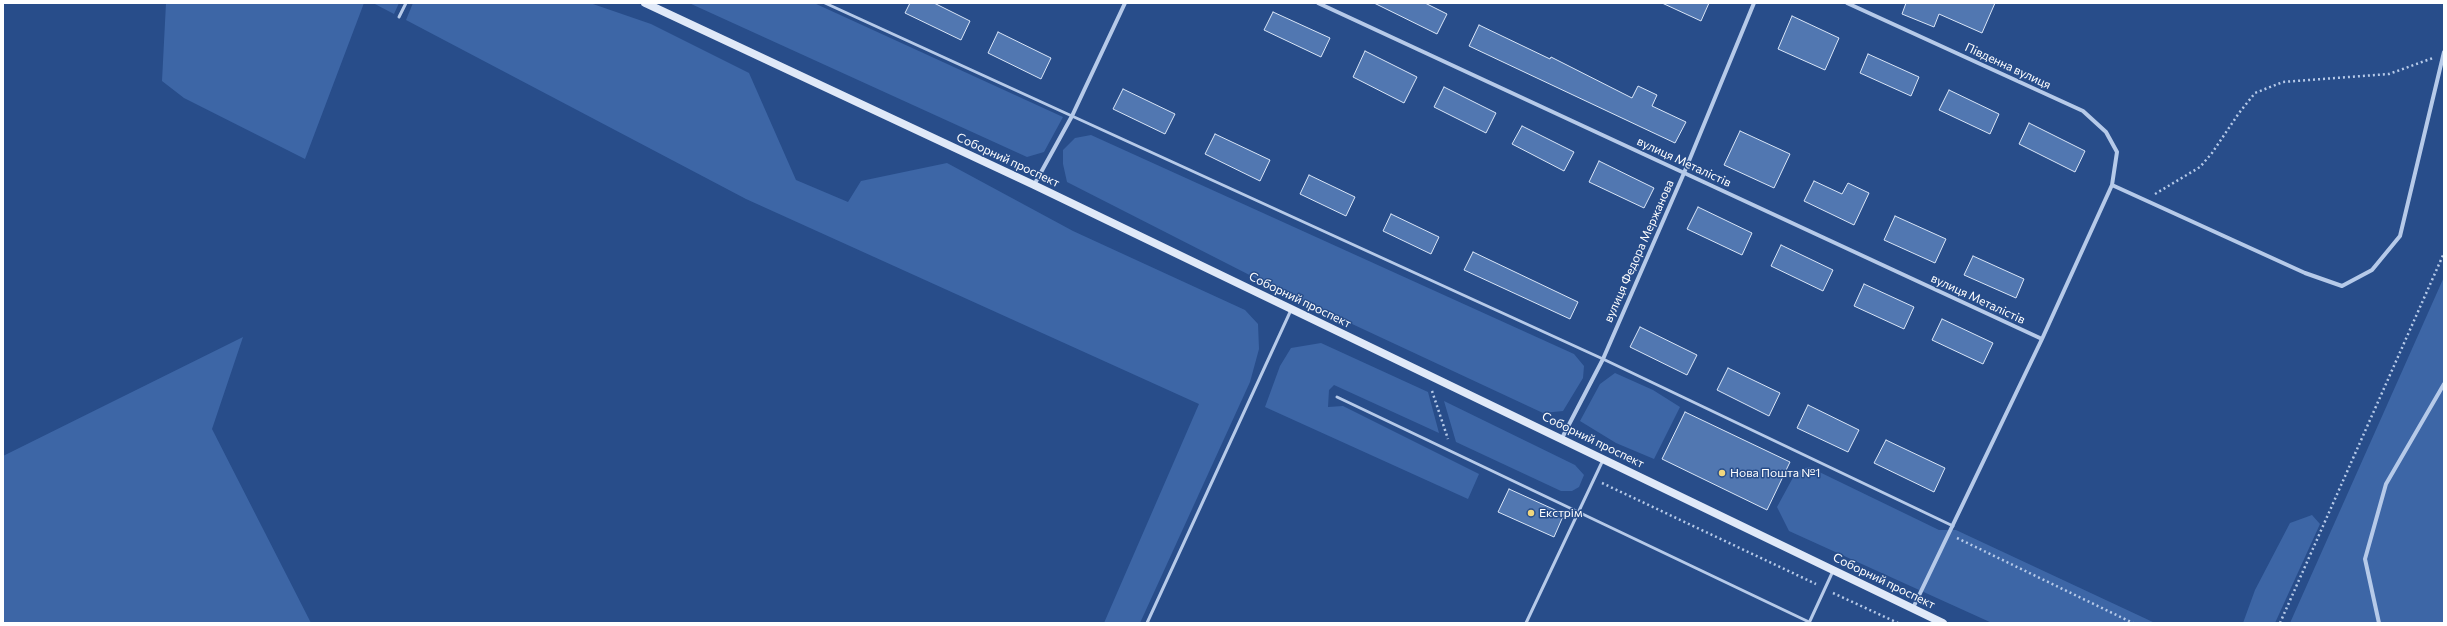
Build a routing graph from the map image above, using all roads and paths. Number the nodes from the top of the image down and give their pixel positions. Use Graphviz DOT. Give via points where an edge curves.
graph roads {
  1 [pos="406,3"];
  2 [pos="645,3"];
  3 [pos="825,3"];
  4 [pos="1125,3"];
  5 [pos="1318,3"];
  6 [pos="1754,3"];
  7 [pos="1846,3"];
  8 [pos="399,17"];
  9 [pos="2443,53"];
  10 [pos="1072,116"];
  11 [pos="1684,173"];
  12 [pos="1034,185"];
  13 [pos="2112,185"];
  14 [pos="2144,200"];
  15 [pos="2444,253"];
  16 [pos="1291,310"];
  17 [pos="2042,339"];
  18 [pos="1603,360"];
  19 [pos="1426,373"];
  20 [pos="2444,384"];
  21 [pos="1337,397"];
  22 [pos="1562,438"];
  23 [pos="1453,452"];
  24 [pos="1604,458"];
  25 [pos="1594,479"];
  26 [pos="1578,512"];
  27 [pos="1953,526"];
  28 [pos="1949,534"];
  29 [pos="1834,570"];
  30 [pos="1825,589"];
  31 [pos="1913,608"];
  32 [pos="1147,623"];
  33 [pos="1526,623"];
  34 [pos="1809,623"];
  35 [pos="1898,623"];
  36 [pos="1943,623"];
  37 [pos="2133,623"];
  38 [pos="2280,623"];
  39 [pos="2379,623"];
  1 -- 8 [label="lane"];
  2 -- 12 [label="main road, Соборний проспект"];
  3 -- 10 [label="lane"];
  4 -- 10 [label="street"];
  5 -- 11 [label="street, вулиця Металістів"];
  6 -- 11 [label="street, вулиця Федора Мержанова"];
  7 -- 13 [label="street, Південна вулиця" via="2083,111 2106,132 2117,152"];
  9 -- 14 [label="path" via="2389,74 2283,82 2256,93 2200,167"];
  9 -- 14 [label="street" via="2400,236 2372,270 2342,286 2305,273"];
  10 -- 12 [label="street"];
  10 -- 18 [label="lane"];
  11 -- 17 [label="street, вулиця Металістів"];
  11 -- 18 [label="street, вулиця Федора Мержанова"];
  12 -- 16 [label="main road, Соборний проспект"];
  13 -- 14 [label="street"];
  13 -- 17 [label="street, Південна вулиця"];
  15 -- 38 [label="path"];
  16 -- 19 [label="main road, Соборний проспект"];
  16 -- 32 [label="lane"];
  17 -- 27 [label="street, Південна вулиця"];
  18 -- 22 [label="street, вулиця Федора Мержанова"];
  18 -- 27 [label="lane"];
  19 -- 22 [label="main road, Соборний проспект"];
  19 -- 23 [label="path"];
  20 -- 39 [label="street" via="2386,484 2365,559"];
  21 -- 23 [label="lane"];
  22 -- 24 [label="main road, Соборний проспект"];
  23 -- 26 [label="lane"];
  24 -- 25 [label="lane"];
  24 -- 29 [label="main road, Соборний проспект"];
  25 -- 26 [label="lane"];
  25 -- 30 [label="path"];
  26 -- 33 [label="lane"];
  26 -- 34 [label="lane"];
  27 -- 28 [label="street, Південна вулиця"];
  28 -- 31 [label="street, Південна вулиця"];
  28 -- 37 [label="path"];
  29 -- 30 [label="lane"];
  29 -- 31 [label="main road, Соборний проспект"];
  30 -- 34 [label="lane"];
  30 -- 35 [label="path"];
  31 -- 36 [label="main road, Соборний проспект"];
}
